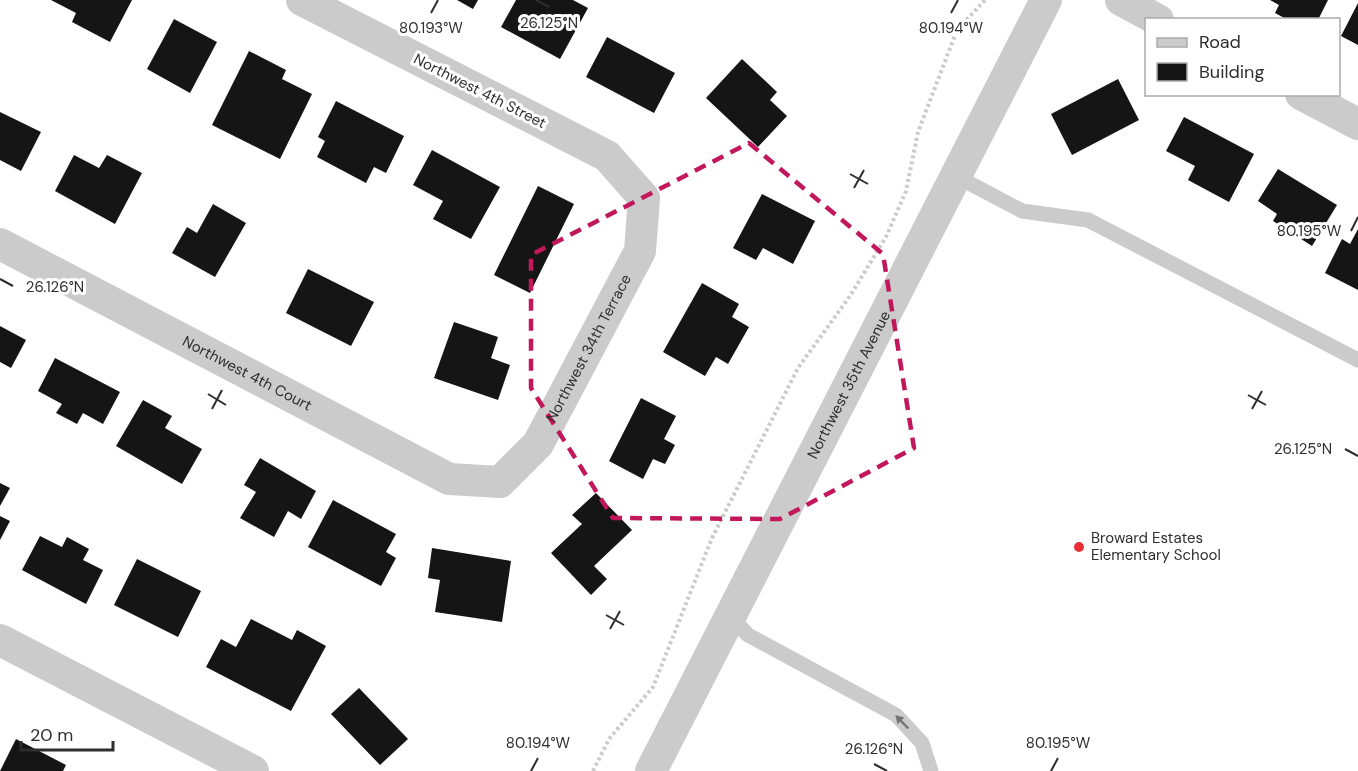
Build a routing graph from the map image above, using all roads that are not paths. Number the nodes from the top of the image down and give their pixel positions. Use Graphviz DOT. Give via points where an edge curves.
graph roads {
  1 [pos="302,0"];
  2 [pos="1046,0"];
  3 [pos="1121,0"];
  4 [pos="1154,18"];
  5 [pos="1305,96"];
  6 [pos="1358,124"];
  7 [pos="956,176"];
  8 [pos="644,198"];
  9 [pos="0,244"];
  10 [pos="1358,360"];
  11 [pos="500,482"];
  12 [pos="730,616"];
  13 [pos="0,640"];
  14 [pos="253,771"];
  15 [pos="651,771"];
  16 [pos="931,771"];
  1 -- 8 [label="street, Northwest 4th Street" via="607,156"];
  2 -- 7 [label="street, Northwest 35th Avenue"];
  3 -- 4 [label="street"];
  5 -- 6 [label="street"];
  7 -- 10 [label="lane" via="1022,211 1088,220"];
  7 -- 12 [label="street, Northwest 35th Avenue"];
  8 -- 11 [label="street, Northwest 34th Terrace" via="640,250 538,444"];
  9 -- 11 [label="street, Northwest 4th Court" via="449,479"];
  12 -- 15 [label="street, Northwest 35th Avenue"];
  16 -- 12 [label="lane, one-way" via="922,743 896,715 748,635"];
  13 -- 14 [label="street"];
}
